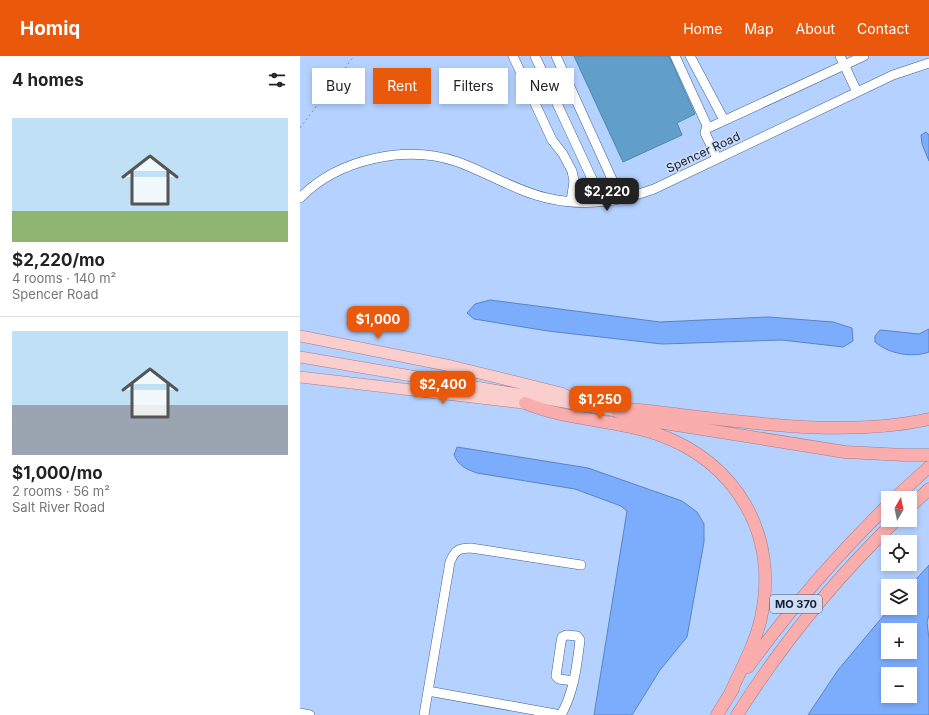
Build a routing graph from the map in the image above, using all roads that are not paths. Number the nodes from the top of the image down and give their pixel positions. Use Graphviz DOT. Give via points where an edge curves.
graph roads {
  1 [pos="513,56"];
  2 [pos="535,56"];
  3 [pos="556,56"];
  4 [pos="674,56"];
  5 [pos="690,56"];
  6 [pos="840,56"];
  7 [pos="864,56"];
  8 [pos="929,63"];
  9 [pos="845,66"];
  10 [pos="857,92"];
  11 [pos="724,120"];
  12 [pos="708,128"];
  13 [pos="717,158"];
  14 [pos="616,186"];
  15 [pos="300,198"];
  16 [pos="621,199"];
  17 [pos="572,202"];
  18 [pos="300,336"];
  19 [pos="300,357"];
  20 [pos="300,377"];
  21 [pos="525,403"];
  22 [pos="587,406"];
  23 [pos="617,411"];
  24 [pos="929,418"];
  25 [pos="929,454"];
  26 [pos="929,467"];
  27 [pos="929,489"];
  28 [pos="903,491"];
  29 [pos="917,500"];
  30 [pos="881,512"];
  31 [pos="889,527"];
  32 [pos="581,565"];
  33 [pos="574,681"];
  34 [pos="428,690"];
  35 [pos="729,696"];
  36 [pos="300,713"];
  37 [pos="310,715"];
  38 [pos="424,715"];
  39 [pos="561,715"];
  40 [pos="717,715"];
  41 [pos="736,715"];
  1 -- 17 [label="street" via="552,140 572,171"];
  2 -- 14 [label="street" via="592,181 598,187"];
  3 -- 14 [label="street"];
  4 -- 12 [label="street"];
  5 -- 11 [label="street"];
  6 -- 9 [label="street"];
  7 -- 9 [label="street"];
  8 -- 10 [label="street, Spencer Road" via="893,75"];
  9 -- 10 [label="street"];
  9 -- 11 [label="street"];
  10 -- 13 [label="street, Spencer Road"];
  11 -- 12 [label="street"];
  12 -- 13 [label="street" via="705,133"];
  13 -- 16 [label="street, Spencer Road" via="654,189"];
  14 -- 16 [label="street"];
  15 -- 17 [label="street, Spencer Road" via="327,178 357,164 380,157 406,155 430,156 456,162 523,190"];
  16 -- 17 [label="street, Spencer Road"];
  18 -- 22 [label="main road" via="451,366 538,387 561,393"];
  19 -- 22 [label="main road"];
  20 -- 21 [label="main road"];
  21 -- 22 [label="main road" via="554,407"];
  21 -- 35 [label="highway" via="543,411 571,418 657,434 697,451 719,470 741,496 756,526 765,560 766,591 756,636"];
  22 -- 23 [label="main road"];
  23 -- 24 [label="highway" via="640,410 837,428 880,426"];
  23 -- 25 [label="highway" via="639,419 827,450 905,456"];
  26 -- 28 [label="highway"];
  27 -- 29 [label="highway"];
  30 -- 35 [label="highway, MO 370" via="840,553 794,606"];
  31 -- 41 [label="highway, MO 370" via="814,608"];
  32 -- 34 [label="street" via="471,548 456,550 450,562"];
  33 -- 33 [label="street" via="580,640 577,636 566,635 562,637 556,676 559,679"];
  33 -- 39 [label="street"];
  34 -- 38 [label="street"];
  34 -- 39 [label="street"];
  35 -- 40 [label="highway, MO 370"];
  36 -- 37 [label="street"];
}
